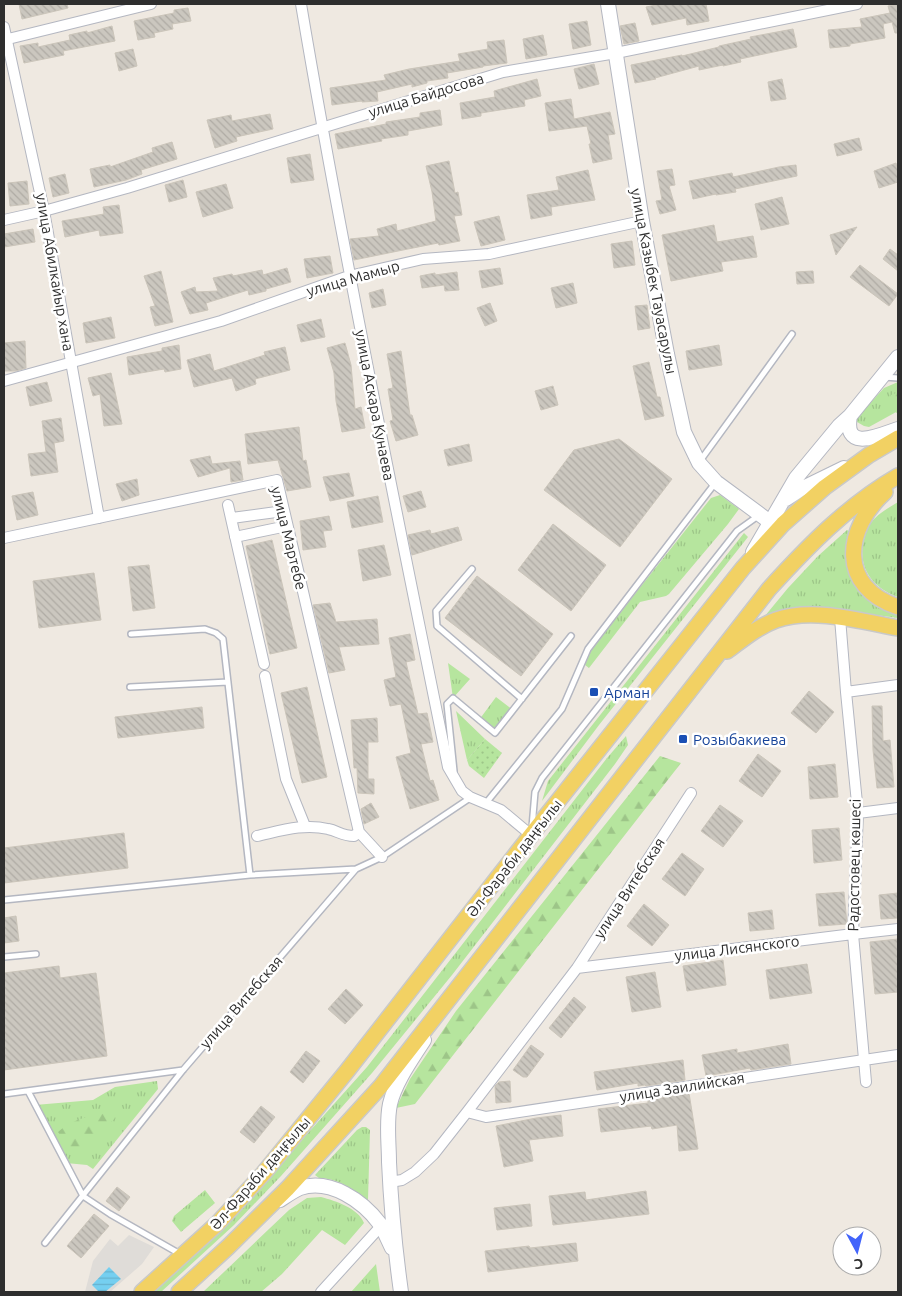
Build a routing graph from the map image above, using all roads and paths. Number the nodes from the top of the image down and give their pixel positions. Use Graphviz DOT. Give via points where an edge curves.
graph roads {
  1 [pos="151,4"];
  2 [pos="301,4"];
  3 [pos="608,4"];
  4 [pos="857,4"];
  5 [pos="4,27"];
  6 [pos="5,39"];
  7 [pos="616,54"];
  8 [pos="322,127"];
  9 [pos="44,211"];
  10 [pos="4,220"];
  11 [pos="642,222"];
  12 [pos="349,276"];
  13 [pos="792,334"];
  14 [pos="898,357"];
  15 [pos="71,362"];
  16 [pos="882,377"];
  17 [pos="898,378"];
  18 [pos="4,381"];
  19 [pos="850,416"];
  20 [pos="898,429"];
  21 [pos="898,438"];
  22 [pos="869,455"];
  23 [pos="699,463"];
  24 [pos="898,476"];
  25 [pos="898,480"];
  26 [pos="716,482"];
  27 [pos="783,500"];
  28 [pos="228,505"];
  29 [pos="284,511"];
  30 [pos="99,518"];
  31 [pos="232,518"];
  32 [pos="766,518"];
  33 [pos="287,526"];
  34 [pos="235,537"];
  35 [pos="4,538"];
  36 [pos="744,568"];
  37 [pos="472,569"];
  38 [pos="898,607"];
  39 [pos="840,618"];
  40 [pos="898,628"];
  41 [pos="131,634"];
  42 [pos="571,636"];
  43 [pos="713,661"];
  44 [pos="264,664"];
  45 [pos="265,676"];
  46 [pos="228,682"];
  47 [pos="898,685"];
  48 [pos="130,687"];
  49 [pos="846,692"];
  50 [pos="522,699"];
  51 [pos="455,779"];
  52 [pos="691,793"];
  53 [pos="470,797"];
  54 [pos="486,804"];
  55 [pos="898,808"];
  56 [pos="858,813"];
  57 [pos="305,826"];
  58 [pos="359,832"];
  59 [pos="531,835"];
  60 [pos="257,836"];
  61 [pos="382,857"];
  62 [pos="356,869"];
  63 [pos="250,875"];
  64 [pos="4,900"];
  65 [pos="898,929"];
  66 [pos="853,934"];
  67 [pos="36,954"];
  68 [pos="4,957"];
  69 [pos="577,968"];
  70 [pos="448,998"];
  71 [pos="898,1055"];
  72 [pos="864,1060"];
  73 [pos="183,1070"];
  74 [pos="866,1082"];
  75 [pos="28,1091"];
  76 [pos="4,1094"];
  77 [pos="467,1112"];
  78 [pos="390,1182"];
  79 [pos="83,1196"];
  80 [pos="266,1210"];
  81 [pos="380,1226"];
  82 [pos="45,1243"];
  83 [pos="183,1255"];
  84 [pos="396,1256"];
  85 [pos="142,1292"];
  86 [pos="179,1292"];
  87 [pos="321,1292"];
  88 [pos="401,1292"];
  1 -- 6 [label="street"];
  2 -- 8 [label="street, улица Аскара Кунаева"];
  3 -- 7 [label="street, улица Казыбек Тауасарулы"];
  4 -- 7 [label="street, улица Байдосова"];
  5 -- 6 [label="street, улица Абилкайыр хана"];
  6 -- 9 [label="street, улица Абилкайыр хана"];
  7 -- 8 [label="street, улица Байдосова" via="503,72"];
  7 -- 11 [label="street, улица Казыбек Тауасарулы"];
  8 -- 9 [label="street, улица Байдосова"];
  8 -- 12 [label="street, улица Аскара Кунаева"];
  9 -- 10 [label="street, улица Байдосова"];
  9 -- 15 [label="street, улица Абилкайыр хана"];
  11 -- 12 [label="street, улица Мамыр" via="489,254 423,259"];
  11 -- 23 [label="street, улица Казыбек Тауасарулы" via="684,432"];
  12 -- 15 [label="street, улица Мамыр" via="221,321"];
  12 -- 51 [label="street, улица Аскара Кунаева" via="448,767"];
  13 -- 23 [label="lane"];
  14 -- 16 [label="street"];
  15 -- 18 [label="street, улица Мамыр"];
  15 -- 30 [label="street, улица Абилкайыр хана"];
  16 -- 17 [label="lane"];
  16 -- 19 [label="street"];
  19 -- 20 [label="street" via="849,431 859,439"];
  19 -- 27 [label="street" via="796,478"];
  21 -- 22 [label="main road, Әл-Фараби даңғылы"];
  22 -- 27 [label="street"];
  22 -- 36 [label="main road, Әл-Фараби даңғылы" via="825,487 783,524"];
  23 -- 26 [label="street, улица Казыбек Тауасарулы"];
  24 -- 43 [label="main road, Әл-Фараби даңғылы" via="845,513 806,548 769,589"];
  25 -- 38 [label="main road" via="862,522 853,556 862,583 886,603"];
  26 -- 32 [label="street, улица Казыбек Тауасарулы"];
  26 -- 54 [label="lane" via="588,649 562,709"];
  27 -- 32 [label="street"];
  28 -- 31 [label="street"];
  29 -- 30 [label="street, улица Мартебе" via="277,480"];
  29 -- 31 [label="street"];
  29 -- 33 [label="street, улица Мартебе"];
  30 -- 35 [label="street, улица Мартебе"];
  31 -- 34 [label="street"];
  32 -- 36 [label="street"];
  32 -- 59 [label="lane" via="737,531 542,778 535,792"];
  33 -- 34 [label="street"];
  33 -- 58 [label="street, улица Мартебе"];
  34 -- 44 [label="street"];
  36 -- 59 [label="main road, Әл-Фараби даңғылы"];
  37 -- 50 [label="lane" via="436,610 437,626"];
  39 -- 40 [label="main road"];
  39 -- 43 [label="main road" via="804,615 776,620 759,628"];
  39 -- 49 [label="street, Радостовец көшесі"];
  41 -- 46 [label="lane" via="205,629 216,633 224,640"];
  42 -- 50 [label="lane"];
  43 -- 70 [label="main road, Әл-Фараби даңғылы"];
  45 -- 57 [label="street" via="286,779"];
  46 -- 48 [label="lane"];
  46 -- 63 [label="lane"];
  47 -- 49 [label="street"];
  49 -- 56 [label="street, Радостовец көшесі"];
  50 -- 51 [label="lane" via="495,733 453,698 447,704"];
  51 -- 53 [label="street, улица Аскара Кунаева"];
  52 -- 69 [label="street, улица Витебская"];
  53 -- 54 [label="street"];
  53 -- 61 [label="lane, улица Витебская"];
  54 -- 59 [label="street" via="501,810"];
  55 -- 56 [label="street"];
  56 -- 66 [label="street, Радостовец көшесі"];
  57 -- 58 [label="street" via="328,828 345,836"];
  57 -- 60 [label="street"];
  58 -- 61 [label="street, улица Мартебе"];
  59 -- 83 [label="main road, Әл-Фараби даңғылы" via="263,1174"];
  61 -- 62 [label="lane, улица Витебская"];
  62 -- 63 [label="lane"];
  62 -- 73 [label="lane, улица Витебская"];
  63 -- 64 [label="lane"];
  65 -- 66 [label="street, улица Лисянского"];
  66 -- 69 [label="street, улица Лисянского"];
  66 -- 72 [label="street, Радостовец көшесі"];
  67 -- 68 [label="lane"];
  69 -- 77 [label="street, улица Витебская"];
  70 -- 78 [label="street" via="396,1086 390,1104"];
  70 -- 80 [label="main road, Әл-Фараби даңғылы" via="381,1086"];
  71 -- 72 [label="street, улица Заилийская"];
  72 -- 74 [label="street, Радостовец көшесі"];
  72 -- 77 [label="street, улица Заилийская" via="486,1117"];
  73 -- 75 [label="lane"];
  73 -- 79 [label="lane, улица Витебская"];
  75 -- 76 [label="lane"];
  75 -- 79 [label="lane"];
  77 -- 78 [label="street, улица Витебская" via="416,1172"];
  78 -- 84 [label="street"];
  79 -- 82 [label="lane, улица Витебская"];
  79 -- 83 [label="lane"];
  80 -- 81 [label="street" via="299,1188 323,1187 355,1198"];
  80 -- 86 [label="main road, Әл-Фараби даңғылы"];
  81 -- 84 [label="street"];
  81 -- 87 [label="street"];
  83 -- 85 [label="main road, Әл-Фараби даңғылы"];
  84 -- 88 [label="street"];
}
